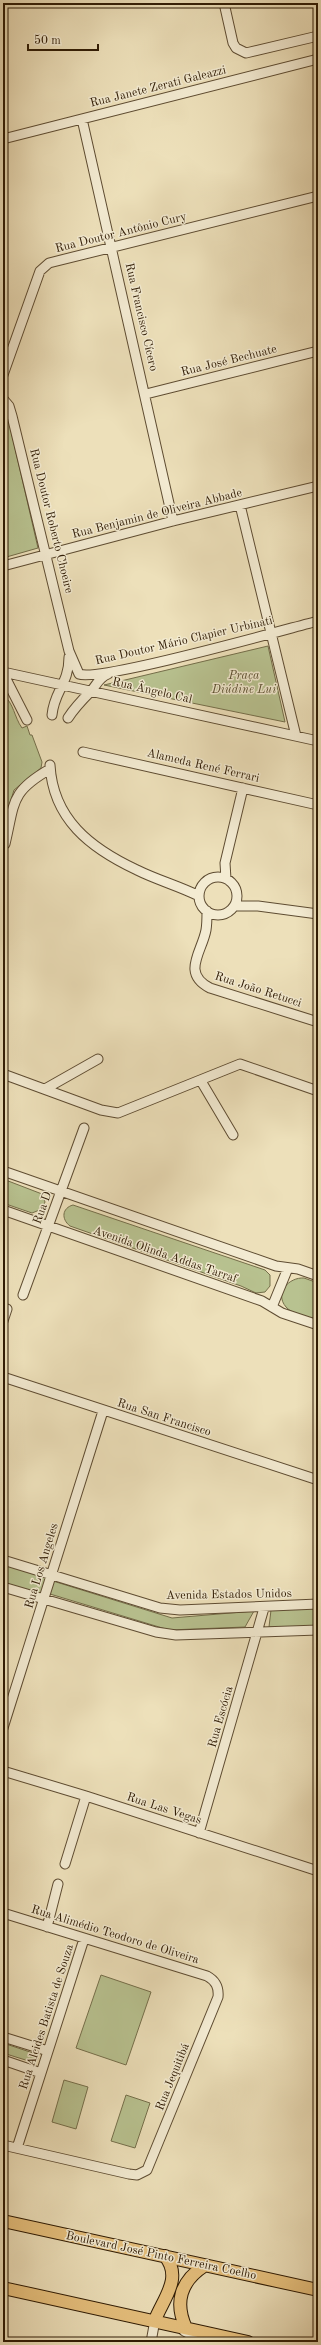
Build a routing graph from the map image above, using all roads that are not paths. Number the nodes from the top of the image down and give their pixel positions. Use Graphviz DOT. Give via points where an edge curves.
graph roads {
  1 [pos="224,3"];
  2 [pos="318,36"];
  3 [pos="318,59"];
  4 [pos="82,119"];
  5 [pos="3,138"];
  6 [pos="318,196"];
  7 [pos="112,248"];
  8 [pos="318,351"];
  9 [pos="3,375"];
  10 [pos="146,394"];
  11 [pos="3,399"];
  12 [pos="318,486"];
  13 [pos="240,506"];
  14 [pos="173,521"];
  15 [pos="47,554"];
  16 [pos="3,566"];
  17 [pos="318,621"];
  18 [pos="272,633"];
  19 [pos="69,651"];
  20 [pos="3,672"];
  21 [pos="113,672"];
  22 [pos="63,684"];
  23 [pos="92,690"];
  24 [pos="52,715"];
  25 [pos="68,718"];
  26 [pos="28,720"];
  27 [pos="296,736"];
  28 [pos="318,741"];
  29 [pos="83,752"];
  30 [pos="243,788"];
  31 [pos="318,805"];
  32 [pos="5,844"];
  33 [pos="225,863"];
  34 [pos="216,877"];
  35 [pos="226,879"];
  36 [pos="200,892"];
  37 [pos="236,902"];
  38 [pos="207,911"];
  39 [pos="318,914"];
  40 [pos="219,915"];
  41 [pos="206,930"];
  42 [pos="318,1022"];
  43 [pos="98,1059"];
  44 [pos="3,1074"];
  45 [pos="201,1081"];
  46 [pos="45,1089"];
  47 [pos="318,1091"];
  48 [pos="84,1128"];
  49 [pos="233,1135"];
  50 [pos="3,1171"];
  51 [pos="61,1192"];
  52 [pos="3,1210"];
  53 [pos="49,1227"];
  54 [pos="288,1268"];
  55 [pos="318,1276"];
  56 [pos="23,1295"];
  57 [pos="272,1307"];
  58 [pos="7,1309"];
  59 [pos="3,1321"];
  60 [pos="318,1325"];
  61 [pos="3,1377"];
  62 [pos="103,1411"];
  63 [pos="318,1480"];
  64 [pos="3,1560"];
  65 [pos="51,1577"];
  66 [pos="3,1587"];
  67 [pos="43,1600"];
  68 [pos="318,1604"];
  69 [pos="264,1608"];
  70 [pos="318,1630"];
  71 [pos="258,1633"];
  72 [pos="3,1728"];
  73 [pos="3,1771"];
  74 [pos="86,1796"];
  75 [pos="199,1834"];
  76 [pos="65,1864"];
  77 [pos="318,1871"];
  78 [pos="58,1884"];
  79 [pos="3,1913"];
  80 [pos="46,1927"];
  81 [pos="84,1939"];
  82 [pos="217,1984"];
  83 [pos="3,2037"];
  84 [pos="48,2051"];
  85 [pos="3,2060"];
  86 [pos="41,2072"];
  87 [pos="3,2145"];
  88 [pos="17,2148"];
  89 [pos="3,2221"];
  90 [pos="165,2256"];
  91 [pos="204,2266"];
  92 [pos="3,2288"];
  93 [pos="318,2290"];
  94 [pos="155,2320"];
  95 [pos="170,2324"];
  96 [pos="186,2328"];
  97 [pos="151,2342"];
  98 [pos="205,2342"];
  99 [pos="248,2342"];
  1 -- 2 [label="street" via="233,43 241,51 253,53"];
  3 -- 4 [label="street, Rua Janete Zerati Galeazzi"];
  4 -- 5 [label="street, Rua Janete Zerati Galeazzi"];
  4 -- 7 [label="street, Rua Francisco Cícero"];
  6 -- 7 [label="street, Rua Doutor Antônio Cury"];
  7 -- 9 [label="street, Rua Doutor Antônio Cury" via="43,267"];
  7 -- 10 [label="street, Rua Francisco Cícero"];
  8 -- 10 [label="street, Rua José Bechuate"];
  10 -- 14 [label="street, Rua Francisco Cícero"];
  11 -- 15 [label="street, Rua Doutor Roberto Choeire" via="9,406 12,416"];
  12 -- 13 [label="street, Rua Benjamin de Oliveira Abbade"];
  13 -- 14 [label="street, Rua Benjamin de Oliveira Abbade"];
  13 -- 18 [label="street"];
  14 -- 15 [label="street, Rua Benjamin de Oliveira Abbade"];
  15 -- 16 [label="street, Rua Benjamin de Oliveira Abbade"];
  15 -- 19 [label="street, Rua Doutor Roberto Choeire"];
  17 -- 18 [label="street, Rua Doutor Mário Clapier Urbinati"];
  18 -- 21 [label="street, Rua Doutor Mário Clapier Urbinati"];
  18 -- 27 [label="street"];
  19 -- 21 [label="street, Rua Doutor Mário Clapier Urbinati" via="79,674"];
  19 -- 22 [label="street" via="68,673"];
  20 -- 22 [label="street, Rua Ângelo Cal"];
  20 -- 26 [label="street"];
  21 -- 23 [label="street" via="100,678"];
  22 -- 23 [label="street, Rua Ângelo Cal"];
  22 -- 24 [label="street" via="54,701"];
  23 -- 25 [label="street" via="77,704"];
  23 -- 27 [label="street, Rua Ângelo Cal"];
  27 -- 28 [label="street, Rua Ângelo Cal"];
  29 -- 30 [label="street, Alameda René Ferrari"];
  30 -- 31 [label="street, Alameda René Ferrari"];
  30 -- 33 [label="street"];
  32 -- 36 [label="street" via="16,797 33,779 50,767 53,791 58,804 75,829 96,846 136,870"];
  33 -- 34 [label="street"];
  33 -- 35 [label="street"];
  34 -- 35 [label="street"];
  34 -- 36 [label="street" via="208,880"];
  35 -- 37 [label="street" via="235,886"];
  36 -- 38 [label="street" via="201,905"];
  37 -- 39 [label="street"];
  37 -- 40 [label="street" via="228,912"];
  38 -- 40 [label="street"];
  38 -- 41 [label="street"];
  40 -- 41 [label="street"];
  41 -- 42 [label="street, Rua João Retucci" via="195,962 196,975 204,985"];
  43 -- 46 [label="street"];
  44 -- 46 [label="street"];
  45 -- 46 [label="street" via="118,1113 101,1110"];
  45 -- 47 [label="street" via="240,1064"];
  45 -- 49 [label="street"];
  48 -- 51 [label="street, Rua D"];
  50 -- 51 [label="street"];
  51 -- 53 [label="street, Rua D"];
  51 -- 54 [label="street"];
  52 -- 53 [label="street, Avenida Olinda Addas Tarraf"];
  53 -- 56 [label="street, Rua D"];
  53 -- 57 [label="street, Avenida Olinda Addas Tarraf" via="262,1301"];
  54 -- 55 [label="street"];
  54 -- 57 [label="street"];
  57 -- 60 [label="street, Avenida Olinda Addas Tarraf"];
  58 -- 59 [label="street"];
  61 -- 62 [label="street, Rua San Francisco"];
  62 -- 63 [label="street, Rua San Francisco"];
  62 -- 65 [label="street, Rua Los Angeles"];
  64 -- 65 [label="street, Avenida Estados Unidos"];
  65 -- 67 [label="street, Rua Los Angeles"];
  65 -- 69 [label="street, Avenida Estados Unidos" via="160,1608"];
  66 -- 67 [label="street"];
  67 -- 71 [label="street" via="156,1632 176,1635"];
  67 -- 72 [label="street, Rua Los Angeles"];
  68 -- 69 [label="street, Avenida Estados Unidos"];
  69 -- 71 [label="street, Rua Escócia"];
  70 -- 71 [label="street"];
  71 -- 75 [label="street, Rua Escócia"];
  73 -- 74 [label="street, Rua Las Vegas"];
  74 -- 75 [label="street, Rua Las Vegas"];
  74 -- 76 [label="street"];
  75 -- 77 [label="street, Rua Las Vegas"];
  78 -- 80 [label="street"];
  79 -- 80 [label="street, Rua Alimédio Teodoro de Oliveira"];
  80 -- 81 [label="street, Rua Alimédio Teodoro de Oliveira"];
  81 -- 82 [label="street, Rua Alimédio Teodoro de Oliveira" via="207,1976"];
  81 -- 84 [label="street, Rua Alcides Batista de Souza"];
  82 -- 88 [label="street, Rua Jequitibá" via="218,1997 150,2168 140,2174 129,2174"];
  83 -- 84 [label="street"];
  84 -- 86 [label="street, Rua Alcides Batista de Souza"];
  85 -- 86 [label="street"];
  86 -- 88 [label="street, Rua Alcides Batista de Souza"];
  87 -- 88 [label="street"];
  89 -- 90 [label="main road, Boulevard José Pinto Ferreira Coelho"];
  90 -- 91 [label="main road, Boulevard José Pinto Ferreira Coelho"];
  90 -- 94 [label="main road" via="171,2263 171,2287"];
  91 -- 93 [label="main road, Boulevard José Pinto Ferreira Coelho"];
  91 -- 96 [label="main road" via="190,2277 181,2293 179,2305"];
  92 -- 94 [label="main road"];
  94 -- 95 [label="main road"];
  94 -- 97 [label="street"];
  95 -- 96 [label="main road"];
  95 -- 98 [label="street"];
  96 -- 99 [label="main road"];
}
